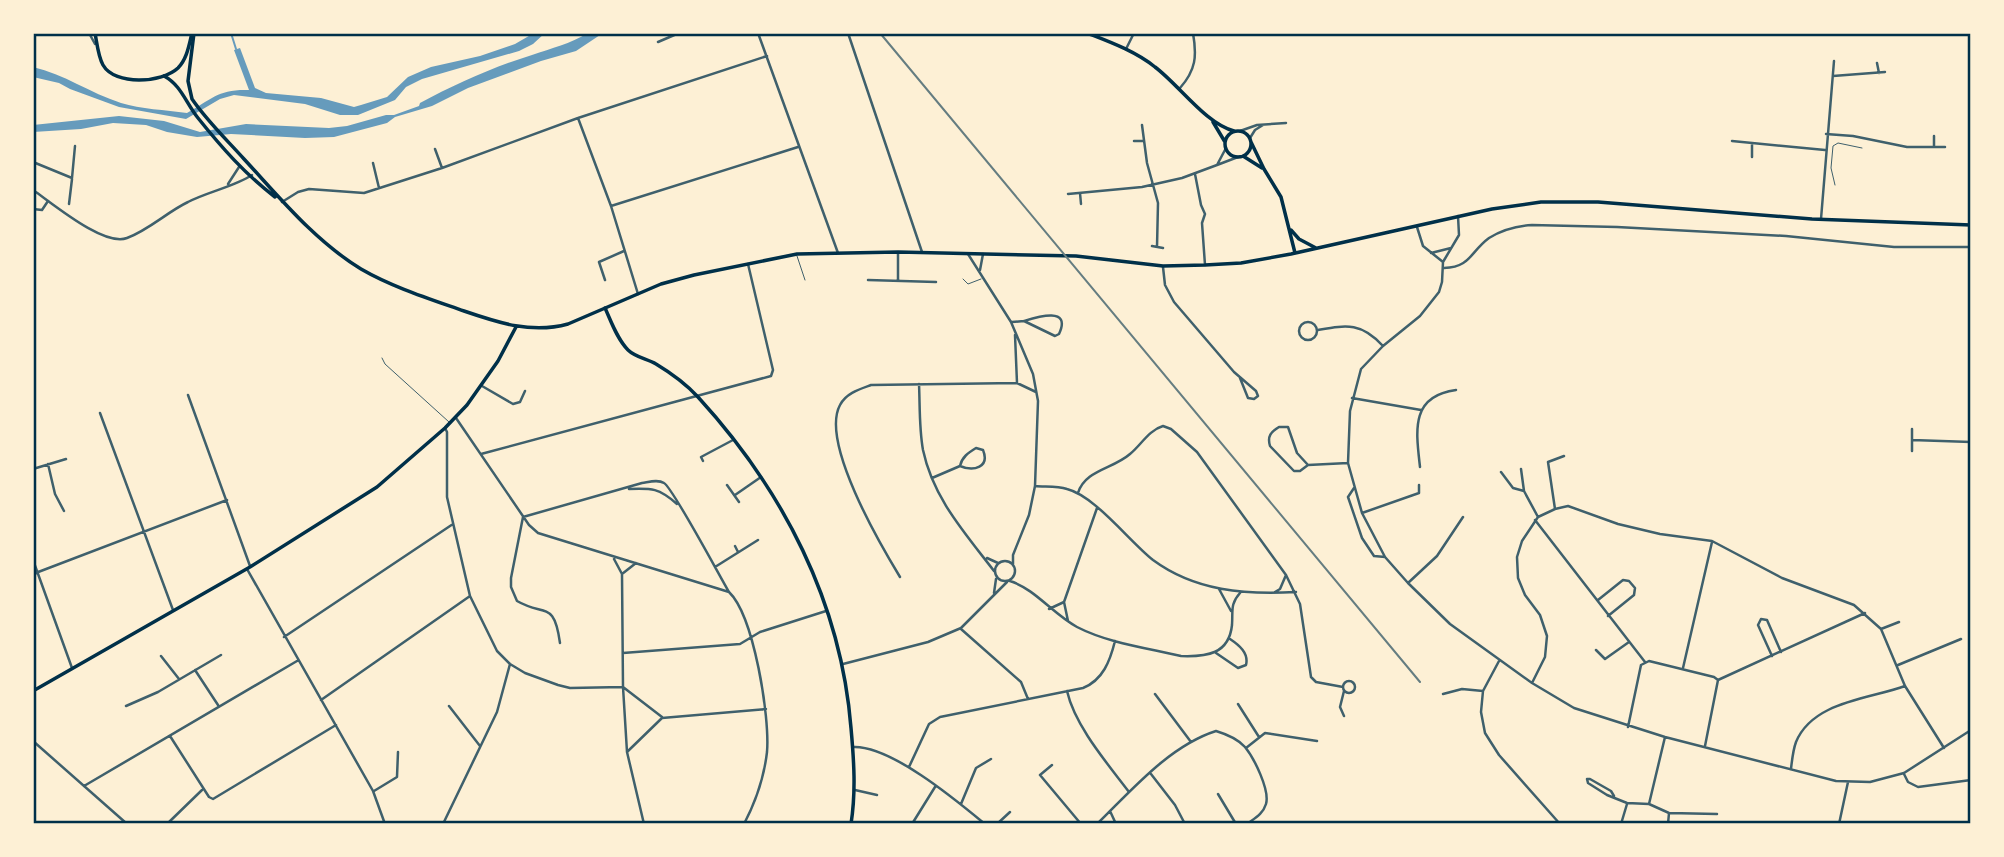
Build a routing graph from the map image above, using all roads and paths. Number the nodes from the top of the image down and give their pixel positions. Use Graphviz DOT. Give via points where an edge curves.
graph roads {
  1 [pos="89,33"];
  2 [pos="95,33"];
  3 [pos="193,33"];
  4 [pos="679,33"];
  5 [pos="758,33"];
  6 [pos="848,33"];
  7 [pos="1087,33"];
  8 [pos="1134,33"];
  9 [pos="1193,33"];
  10 [pos="658,42"];
  11 [pos="99,50"];
  12 [pos="1126,50"];
  13 [pos="767,56"];
  14 [pos="1834,61"];
  15 [pos="1877,63"];
  16 [pos="1885,72"];
  17 [pos="1879,73"];
  18 [pos="164,76"];
  19 [pos="1833,76"];
  20 [pos="1180,88"];
  21 [pos="578,118"];
  22 [pos="1212,120"];
  23 [pos="1286,123"];
  24 [pos="1142,125"];
  25 [pos="1263,125"];
  26 [pos="1237,131"];
  27 [pos="1826,134"];
  28 [pos="1934,136"];
  29 [pos="1250,140"];
  30 [pos="1133,141"];
  31 [pos="1143,141"];
  32 [pos="1732,141"];
  33 [pos="1225,142"];
  34 [pos="1752,143"];
  35 [pos="75,146"];
  36 [pos="799,147"];
  37 [pos="1934,147"];
  38 [pos="1945,147"];
  39 [pos="1226,148"];
  40 [pos="1862,148"];
  41 [pos="435,149"];
  42 [pos="1825,150"];
  43 [pos="1240,156"];
  44 [pos="1752,157"];
  45 [pos="33,162"];
  46 [pos="373,163"];
  47 [pos="1217,165"];
  48 [pos="239,167"];
  49 [pos="442,168"];
  50 [pos="1264,169"];
  51 [pos="256,172"];
  52 [pos="1195,174"];
  53 [pos="249,177"];
  54 [pos="72,178"];
  55 [pos="1154,185"];
  56 [pos="1835,185"];
  57 [pos="225,186"];
  58 [pos="379,188"];
  59 [pos="33,190"];
  60 [pos="1080,193"];
  61 [pos="1068,194"];
  62 [pos="48,201"];
  63 [pos="281,202"];
  64 [pos="69,204"];
  65 [pos="1081,204"];
  66 [pos="611,206"];
  67 [pos="33,209"];
  68 [pos="1458,216"];
  69 [pos="1821,219"];
  70 [pos="1971,225"];
  71 [pos="1417,226"];
  72 [pos="1290,229"];
  73 [pos="1152,246"];
  74 [pos="1157,247"];
  75 [pos="1971,247"];
  76 [pos="1163,248"];
  77 [pos="1451,248"];
  78 [pos="1318,249"];
  79 [pos="624,251"];
  80 [pos="898,252"];
  81 [pos="922,252"];
  82 [pos="838,253"];
  83 [pos="1431,253"];
  84 [pos="797,254"];
  85 [pos="968,254"];
  86 [pos="982,254"];
  87 [pos="1295,254"];
  88 [pos="1443,262"];
  89 [pos="748,264"];
  90 [pos="1205,265"];
  91 [pos="1163,266"];
  92 [pos="1444,268"];
  93 [pos="980,274"];
  94 [pos="983,278"];
  95 [pos="962,279"];
  96 [pos="605,280"];
  97 [pos="805,280"];
  98 [pos="869,280"];
  99 [pos="898,281"];
  100 [pos="936,282"];
  101 [pos="638,294"];
  102 [pos="605,308"];
  103 [pos="1024,321"];
  104 [pos="1011,322"];
  105 [pos="516,326"];
  106 [pos="1317,330"];
  107 [pos="1015,332"];
  108 [pos="1383,346"];
  109 [pos="382,358"];
  110 [pos="1240,378"];
  111 [pos="1017,383"];
  112 [pos="919,384"];
  113 [pos="482,386"];
  114 [pos="1456,390"];
  115 [pos="525,391"];
  116 [pos="1036,392"];
  117 [pos="188,395"];
  118 [pos="698,397"];
  119 [pos="1352,398"];
  120 [pos="1421,410"];
  121 [pos="100,413"];
  122 [pos="109,416"];
  123 [pos="456,418"];
  124 [pos="102,419"];
  125 [pos="451,423"];
  126 [pos="445,428"];
  127 [pos="1912,429"];
  128 [pos="733,440"];
  129 [pos="1912,440"];
  130 [pos="1971,442"];
  131 [pos="1912,451"];
  132 [pos="481,454"];
  133 [pos="1564,456"];
  134 [pos="701,457"];
  135 [pos="66,459"];
  136 [pos="1348,463"];
  137 [pos="48,464"];
  138 [pos="1308,465"];
  139 [pos="960,466"];
  140 [pos="1420,467"];
  141 [pos="33,469"];
  142 [pos="1521,469"];
  143 [pos="1501,472"];
  144 [pos="761,477"];
  145 [pos="932,478"];
  146 [pos="727,485"];
  147 [pos="1419,485"];
  148 [pos="1035,486"];
  149 [pos="1354,488"];
  150 [pos="626,489"];
  151 [pos="1524,491"];
  152 [pos="1078,493"];
  153 [pos="735,495"];
  154 [pos="227,500"];
  155 [pos="59,502"];
  156 [pos="739,502"];
  157 [pos="54,505"];
  158 [pos="679,506"];
  159 [pos="1097,508"];
  160 [pos="1555,509"];
  161 [pos="64,511"];
  162 [pos="1362,513"];
  163 [pos="523,517"];
  164 [pos="1462,517"];
  165 [pos="1536,518"];
  166 [pos="453,523"];
  167 [pos="144,532"];
  168 [pos="758,540"];
  169 [pos="1713,541"];
  170 [pos="735,546"];
  171 [pos="738,552"];
  172 [pos="1013,555"];
  173 [pos="984,557"];
  174 [pos="1385,557"];
  175 [pos="614,558"];
  176 [pos="33,560"];
  177 [pos="1000,563"];
  178 [pos="636,564"];
  179 [pos="1013,564"];
  180 [pos="715,567"];
  181 [pos="248,568"];
  182 [pos="995,571"];
  183 [pos="36,573"];
  184 [pos="622,574"];
  185 [pos="1015,575"];
  186 [pos="1286,575"];
  187 [pos="900,577"];
  188 [pos="996,577"];
  189 [pos="1008,581"];
  190 [pos="1408,583"];
  191 [pos="1019,584"];
  192 [pos="1219,589"];
  193 [pos="729,592"];
  194 [pos="1296,592"];
  195 [pos="994,593"];
  196 [pos="1240,593"];
  197 [pos="1273,593"];
  198 [pos="470,596"];
  199 [pos="1597,601"];
  200 [pos="1064,602"];
  201 [pos="1049,608"];
  202 [pos="173,610"];
  203 [pos="828,611"];
  204 [pos="1231,611"];
  205 [pos="1865,613"];
  206 [pos="1608,615"];
  207 [pos="1069,622"];
  208 [pos="1899,622"];
  209 [pos="961,628"];
  210 [pos="1881,629"];
  211 [pos="284,637"];
  212 [pos="750,638"];
  213 [pos="1229,639"];
  214 [pos="1961,639"];
  215 [pos="1115,640"];
  216 [pos="1629,642"];
  217 [pos="560,643"];
  218 [pos="1595,650"];
  219 [pos="1781,652"];
  220 [pos="623,653"];
  221 [pos="1216,653"];
  222 [pos="221,655"];
  223 [pos="161,656"];
  224 [pos="1772,656"];
  225 [pos="297,661"];
  226 [pos="1499,661"];
  227 [pos="1645,662"];
  228 [pos="510,664"];
  229 [pos="843,664"];
  230 [pos="1898,665"];
  231 [pos="72,668"];
  232 [pos="1683,668"];
  233 [pos="195,669"];
  234 [pos="179,679"];
  235 [pos="1718,680"];
  236 [pos="1532,683"];
  237 [pos="1905,686"];
  238 [pos="623,687"];
  239 [pos="33,691"];
  240 [pos="1067,691"];
  241 [pos="1483,691"];
  242 [pos="1155,694"];
  243 [pos="1443,694"];
  244 [pos="1028,699"];
  245 [pos="321,700"];
  246 [pos="1238,704"];
  247 [pos="218,705"];
  248 [pos="126,706"];
  249 [pos="449,706"];
  250 [pos="766,709"];
  251 [pos="1344,716"];
  252 [pos="662,718"];
  253 [pos="336,724"];
  254 [pos="1628,727"];
  255 [pos="1971,730"];
  256 [pos="170,736"];
  257 [pos="1259,737"];
  258 [pos="1665,737"];
  259 [pos="33,741"];
  260 [pos="1317,741"];
  261 [pos="1191,742"];
  262 [pos="480,746"];
  263 [pos="1705,746"];
  264 [pos="853,747"];
  265 [pos="1246,748"];
  266 [pos="1944,748"];
  267 [pos="398,752"];
  268 [pos="627,752"];
  269 [pos="991,759"];
  270 [pos="1052,765"];
  271 [pos="909,767"];
  272 [pos="1791,769"];
  273 [pos="1904,773"];
  274 [pos="1151,774"];
  275 [pos="1971,780"];
  276 [pos="1848,782"];
  277 [pos="83,786"];
  278 [pos="935,787"];
  279 [pos="204,789"];
  280 [pos="855,790"];
  281 [pos="373,791"];
  282 [pos="1129,792"];
  283 [pos="1218,794"];
  284 [pos="877,795"];
  285 [pos="1614,796"];
  286 [pos="1627,803"];
  287 [pos="961,804"];
  288 [pos="1650,804"];
  289 [pos="1110,811"];
  290 [pos="1010,812"];
  291 [pos="1670,813"];
  292 [pos="1717,814"];
  293 [pos="126,823"];
  294 [pos="167,824"];
  295 [pos="385,824"];
  296 [pos="443,824"];
  297 [pos="644,824"];
  298 [pos="744,824"];
  299 [pos="851,824"];
  300 [pos="912,824"];
  301 [pos="985,824"];
  302 [pos="997,824"];
  303 [pos="1081,824"];
  304 [pos="1097,824"];
  305 [pos="1116,824"];
  306 [pos="1185,824"];
  307 [pos="1236,824"];
  308 [pos="1247,824"];
  309 [pos="1560,824"];
  310 [pos="1621,824"];
  311 [pos="1668,824"];
  312 [pos="1839,824"];
  1 -- 11 [label="street"];
  2 -- 11 [label="main road"];
  3 -- 18 [label="main road" via="183,61"];
  3 -- 51 [label="main road" via="188,84 194,102"];
  4 -- 10 [label="street"];
  5 -- 13 [label="street"];
  6 -- 81 [label="street"];
  7 -- 12 [label="main road"];
  8 -- 12 [label="street"];
  9 -- 20 [label="street" via="1195,64"];
  11 -- 18 [label="main road" via="104,67 116,76"];
  12 -- 20 [label="main road" via="1152,64"];
  13 -- 21 [label="street"];
  13 -- 36 [label="street"];
  14 -- 19 [label="street"];
  15 -- 17 [label="street"];
  16 -- 17 [label="street"];
  17 -- 19 [label="street"];
  18 -- 48 [label="main road" via="178,85 195,115"];
  19 -- 27 [label="street"];
  20 -- 22 [label="main road"];
  21 -- 49 [label="street"];
  21 -- 66 [label="street"];
  22 -- 26 [label="main road"];
  22 -- 33 [label="main road"];
  23 -- 25 [label="street"];
  24 -- 31 [label="street"];
  25 -- 26 [label="street"];
  25 -- 29 [label="street"];
  26 -- 29 [label="main road"];
  26 -- 33 [label="main road"];
  27 -- 37 [label="street" via="1907,148"];
  27 -- 42 [label="street"];
  28 -- 37 [label="street"];
  29 -- 43 [label="main road" via="1248,151"];
  29 -- 50 [label="main road"];
  30 -- 31 [label="street"];
  31 -- 55 [label="street"];
  32 -- 34 [label="street"];
  33 -- 39 [label="main road"];
  34 -- 42 [label="street"];
  34 -- 44 [label="street"];
  35 -- 54 [label="street"];
  36 -- 66 [label="street"];
  36 -- 82 [label="street"];
  37 -- 38 [label="street"];
  39 -- 43 [label="main road"];
  39 -- 47 [label="street"];
  40 -- 56 [label="lane" via="1833,146"];
  41 -- 49 [label="street"];
  42 -- 69 [label="street"];
  43 -- 47 [label="street"];
  43 -- 50 [label="main road"];
  45 -- 54 [label="street"];
  46 -- 58 [label="street"];
  47 -- 52 [label="street"];
  48 -- 53 [label="main road"];
  48 -- 57 [label="street"];
  49 -- 58 [label="street"];
  50 -- 72 [label="main road" via="1281,197"];
  51 -- 53 [label="street"];
  51 -- 63 [label="main road"];
  52 -- 55 [label="street"];
  52 -- 90 [label="street" via="1205,215"];
  53 -- 57 [label="street"];
  53 -- 63 [label="main road"];
  54 -- 64 [label="street"];
  55 -- 60 [label="street"];
  55 -- 74 [label="street"];
  57 -- 62 [label="street" via="122,239 86,226"];
  58 -- 63 [label="street" via="355,194 303,190"];
  59 -- 62 [label="street"];
  60 -- 61 [label="street"];
  60 -- 65 [label="street"];
  62 -- 67 [label="street" via="42,210"];
  63 -- 105 [label="main road" via="353,264 377,277"];
  66 -- 79 [label="street"];
  68 -- 69 [label="main road" via="1525,204 1598,202"];
  68 -- 71 [label="main road"];
  68 -- 77 [label="street" via="1459,234"];
  69 -- 70 [label="main road"];
  71 -- 78 [label="main road"];
  71 -- 83 [label="street" via="1423,246"];
  72 -- 78 [label="main road"];
  72 -- 87 [label="main road"];
  73 -- 74 [label="street"];
  74 -- 76 [label="street"];
  75 -- 92 [label="street" via="1882,247 1786,236 1532,225 1496,234 1466,262"];
  77 -- 83 [label="street"];
  77 -- 88 [label="street"];
  78 -- 87 [label="main road"];
  79 -- 96 [label="street" via="599,261"];
  79 -- 101 [label="street"];
  80 -- 81 [label="main road"];
  80 -- 82 [label="main road"];
  80 -- 99 [label="street"];
  81 -- 85 [label="main road"];
  82 -- 84 [label="main road"];
  83 -- 88 [label="street"];
  84 -- 89 [label="main road"];
  84 -- 97 [label="lane"];
  85 -- 86 [label="main road"];
  85 -- 93 [label="street"];
  86 -- 91 [label="main road" via="1076,256"];
  86 -- 93 [label="street"];
  87 -- 90 [label="main road"];
  88 -- 92 [label="street"];
  89 -- 101 [label="main road"];
  89 -- 118 [label="street" via="773,374"];
  90 -- 91 [label="main road"];
  91 -- 110 [label="street" via="1165,285 1174,302"];
  92 -- 108 [label="street" via="1434,301"];
  93 -- 94 [label="street"];
  94 -- 95 [label="lane" via="968,284"];
  94 -- 104 [label="street"];
  98 -- 99 [label="street"];
  99 -- 100 [label="street"];
  101 -- 102 [label="main road"];
  102 -- 105 [label="main road" via="553,328"];
  102 -- 118 [label="main road" via="628,350 673,374"];
  103 -- 103 [label="street" via="1049,314 1062,323 1062,329 1055,336"];
  103 -- 104 [label="street"];
  104 -- 107 [label="street"];
  105 -- 113 [label="main road"];
  106 -- 106 [label="street" via="1309,340 1299,331 1306,321"];
  106 -- 108 [label="street" via="1353,326"];
  107 -- 111 [label="street"];
  107 -- 116 [label="street"];
  108 -- 119 [label="street" via="1361,369"];
  109 -- 125 [label="lane"];
  110 -- 110 [label="street" via="1248,398 1258,396 1256,391"];
  111 -- 112 [label="street"];
  111 -- 116 [label="street"];
  112 -- 145 [label="street" via="923,448"];
  112 -- 187 [label="street" via="862,388 842,401 837,415 837,434 852,486 868,524"];
  113 -- 115 [label="street" via="513,404 520,402"];
  113 -- 123 [label="main road"];
  114 -- 120 [label="street" via="1433,396"];
  116 -- 148 [label="street"];
  117 -- 154 [label="street"];
  118 -- 128 [label="main road"];
  118 -- 132 [label="street"];
  119 -- 120 [label="street"];
  119 -- 136 [label="street"];
  120 -- 140 [label="street"];
  121 -- 124 [label="street"];
  122 -- 124 [label="street"];
  123 -- 125 [label="main road"];
  123 -- 132 [label="street"];
  124 -- 167 [label="street"];
  125 -- 126 [label="main road"];
  126 -- 166 [label="street" via="446,483"];
  126 -- 181 [label="main road" via="377,487"];
  127 -- 129 [label="street"];
  128 -- 134 [label="street"];
  128 -- 144 [label="main road"];
  129 -- 130 [label="street"];
  129 -- 131 [label="street"];
  132 -- 163 [label="street"];
  133 -- 160 [label="street" via="1548,461"];
  135 -- 137 [label="street"];
  136 -- 138 [label="street"];
  136 -- 149 [label="street"];
  137 -- 141 [label="street"];
  137 -- 155 [label="street"];
  138 -- 138 [label="street" via="1292,470 1270,446 1270,433 1288,428 1297,453"];
  139 -- 139 [label="street" via="972,470 983,465 983,450 971,452"];
  139 -- 145 [label="street"];
  142 -- 151 [label="street"];
  143 -- 151 [label="street" via="1513,488"];
  144 -- 153 [label="street"];
  144 -- 203 [label="main road" via="790,524"];
  145 -- 173 [label="street" via="955,522"];
  146 -- 153 [label="street"];
  147 -- 162 [label="street" via="1419,493"];
  148 -- 152 [label="street"];
  148 -- 172 [label="street"];
  149 -- 162 [label="street"];
  149 -- 174 [label="street" via="1348,496 1358,527 1374,556"];
  150 -- 158 [label="street" via="656,490"];
  150 -- 158 [label="street" via="650,481 665,483"];
  150 -- 163 [label="street"];
  151 -- 165 [label="street"];
  152 -- 159 [label="street"];
  152 -- 186 [label="street" via="1089,477 1129,455 1154,430 1167,427 1197,452"];
  153 -- 156 [label="street"];
  154 -- 167 [label="street"];
  154 -- 181 [label="street"];
  155 -- 157 [label="street"];
  155 -- 161 [label="street"];
  158 -- 180 [label="street"];
  159 -- 192 [label="street" via="1153,560"];
  159 -- 200 [label="street"];
  160 -- 165 [label="street"];
  160 -- 169 [label="street" via="1568,506 1618,524"];
  162 -- 174 [label="street"];
  163 -- 175 [label="street" via="538,533"];
  163 -- 217 [label="street" via="511,587 517,601 551,614"];
  164 -- 190 [label="street" via="1437,556"];
  165 -- 199 [label="street"];
  165 -- 236 [label="street" via="1517,557 1518,578 1547,636 1545,657"];
  166 -- 198 [label="street"];
  166 -- 211 [label="street"];
  167 -- 183 [label="street"];
  167 -- 202 [label="street"];
  168 -- 171 [label="street"];
  169 -- 205 [label="street" via="1782,578 1840,598"];
  169 -- 232 [label="street"];
  170 -- 171 [label="street"];
  171 -- 180 [label="street"];
  172 -- 177 [label="street"];
  172 -- 179 [label="street"];
  173 -- 177 [label="street"];
  173 -- 182 [label="street"];
  174 -- 190 [label="street"];
  175 -- 178 [label="street"];
  175 -- 184 [label="street"];
  176 -- 183 [label="street"];
  177 -- 179 [label="street"];
  177 -- 182 [label="street"];
  178 -- 184 [label="street"];
  178 -- 193 [label="street"];
  179 -- 185 [label="street"];
  180 -- 193 [label="street"];
  181 -- 202 [label="main road"];
  181 -- 211 [label="street"];
  182 -- 188 [label="street"];
  183 -- 231 [label="street"];
  184 -- 220 [label="street"];
  185 -- 189 [label="street"];
  185 -- 191 [label="street"];
  186 -- 194 [label="street"];
  186 -- 197 [label="street"];
  188 -- 189 [label="street"];
  188 -- 195 [label="street"];
  189 -- 191 [label="street"];
  189 -- 195 [label="street"];
  190 -- 226 [label="street" via="1450,624"];
  191 -- 201 [label="street"];
  192 -- 196 [label="street"];
  192 -- 204 [label="street"];
  193 -- 212 [label="street" via="738,603"];
  194 -- 197 [label="street"];
  194 -- 251 [label="street" via="1311,677 1344,689 1340,707"];
  195 -- 209 [label="street"];
  196 -- 197 [label="street"];
  196 -- 204 [label="street"];
  198 -- 228 [label="street" via="497,650"];
  198 -- 245 [label="street"];
  199 -- 206 [label="street"];
  199 -- 206 [label="street" via="1623,580 1632,584 1634,595"];
  200 -- 201 [label="street"];
  200 -- 207 [label="street"];
  201 -- 207 [label="street"];
  202 -- 231 [label="main road"];
  203 -- 212 [label="street"];
  203 -- 229 [label="main road"];
  204 -- 213 [label="street"];
  205 -- 210 [label="street"];
  205 -- 219 [label="street"];
  206 -- 216 [label="street"];
  207 -- 215 [label="street"];
  208 -- 210 [label="street"];
  209 -- 229 [label="street" via="928,642"];
  209 -- 244 [label="street" via="1021,682"];
  210 -- 230 [label="street"];
  211 -- 225 [label="street"];
  212 -- 220 [label="street" via="740,644"];
  212 -- 250 [label="street"];
  213 -- 221 [label="street"];
  213 -- 221 [label="street" via="1240,646 1247,665 1238,668"];
  214 -- 230 [label="street"];
  215 -- 221 [label="street" via="1181,656"];
  215 -- 240 [label="street" via="1098,679"];
  216 -- 218 [label="street" via="1605,659"];
  216 -- 227 [label="street"];
  219 -- 224 [label="street"];
  219 -- 224 [label="street" via="1767,620 1761,618 1758,625"];
  220 -- 238 [label="street"];
  222 -- 233 [label="street"];
  223 -- 234 [label="street"];
  224 -- 235 [label="street"];
  225 -- 245 [label="street"];
  225 -- 247 [label="street"];
  226 -- 236 [label="street"];
  226 -- 241 [label="street"];
  227 -- 232 [label="street"];
  227 -- 254 [label="street"];
  228 -- 238 [label="street" via="570,688"];
  228 -- 262 [label="street" via="497,712"];
  229 -- 264 [label="main road"];
  230 -- 237 [label="street"];
  231 -- 239 [label="main road"];
  232 -- 235 [label="street"];
  233 -- 234 [label="street"];
  233 -- 247 [label="street"];
  234 -- 248 [label="street"];
  235 -- 263 [label="street"];
  236 -- 254 [label="street" via="1574,708"];
  237 -- 266 [label="street"];
  237 -- 272 [label="street" via="1825,711 1797,741"];
  238 -- 252 [label="street"];
  238 -- 268 [label="street"];
  240 -- 244 [label="street"];
  240 -- 282 [label="street" via="1080,722"];
  241 -- 243 [label="street" via="1462,689"];
  241 -- 309 [label="street" via="1481,720 1487,738"];
  242 -- 261 [label="street"];
  244 -- 271 [label="street" via="940,717 929,724"];
  245 -- 253 [label="street"];
  246 -- 257 [label="street"];
  247 -- 256 [label="street"];
  249 -- 262 [label="street"];
  250 -- 252 [label="street"];
  250 -- 298 [label="street" via="762,781"];
  252 -- 268 [label="street"];
  253 -- 279 [label="street" via="213,799"];
  253 -- 281 [label="street"];
  254 -- 258 [label="street"];
  255 -- 266 [label="street"];
  256 -- 277 [label="street"];
  256 -- 279 [label="street"];
  257 -- 260 [label="street" via="1265,733"];
  257 -- 265 [label="street"];
  258 -- 263 [label="street"];
  258 -- 288 [label="street"];
  259 -- 277 [label="street"];
  261 -- 265 [label="street" via="1216,731"];
  261 -- 274 [label="street"];
  262 -- 296 [label="street"];
  263 -- 272 [label="street"];
  264 -- 271 [label="street" via="871,748"];
  264 -- 280 [label="main road"];
  265 -- 308 [label="street" via="1263,781 1267,802"];
  266 -- 273 [label="street"];
  267 -- 281 [label="street" via="397,777"];
  268 -- 297 [label="street"];
  269 -- 287 [label="street" via="976,768"];
  270 -- 303 [label="street" via="1040,775"];
  271 -- 278 [label="street"];
  272 -- 276 [label="street"];
  273 -- 275 [label="street" via="1918,787"];
  273 -- 276 [label="street"];
  274 -- 282 [label="street"];
  274 -- 306 [label="street"];
  276 -- 312 [label="street"];
  277 -- 293 [label="street"];
  278 -- 287 [label="street"];
  278 -- 300 [label="street"];
  279 -- 294 [label="street"];
  280 -- 284 [label="street"];
  280 -- 299 [label="main road"];
  281 -- 295 [label="street"];
  282 -- 289 [label="street"];
  283 -- 307 [label="street"];
  285 -- 285 [label="street" via="1607,795 1587,779 1611,791"];
  285 -- 286 [label="street"];
  286 -- 288 [label="street"];
  286 -- 310 [label="street"];
  287 -- 301 [label="street"];
  288 -- 291 [label="street"];
  289 -- 304 [label="street"];
  289 -- 305 [label="street"];
  290 -- 302 [label="street"];
  291 -- 292 [label="street"];
  291 -- 311 [label="street"];
}
